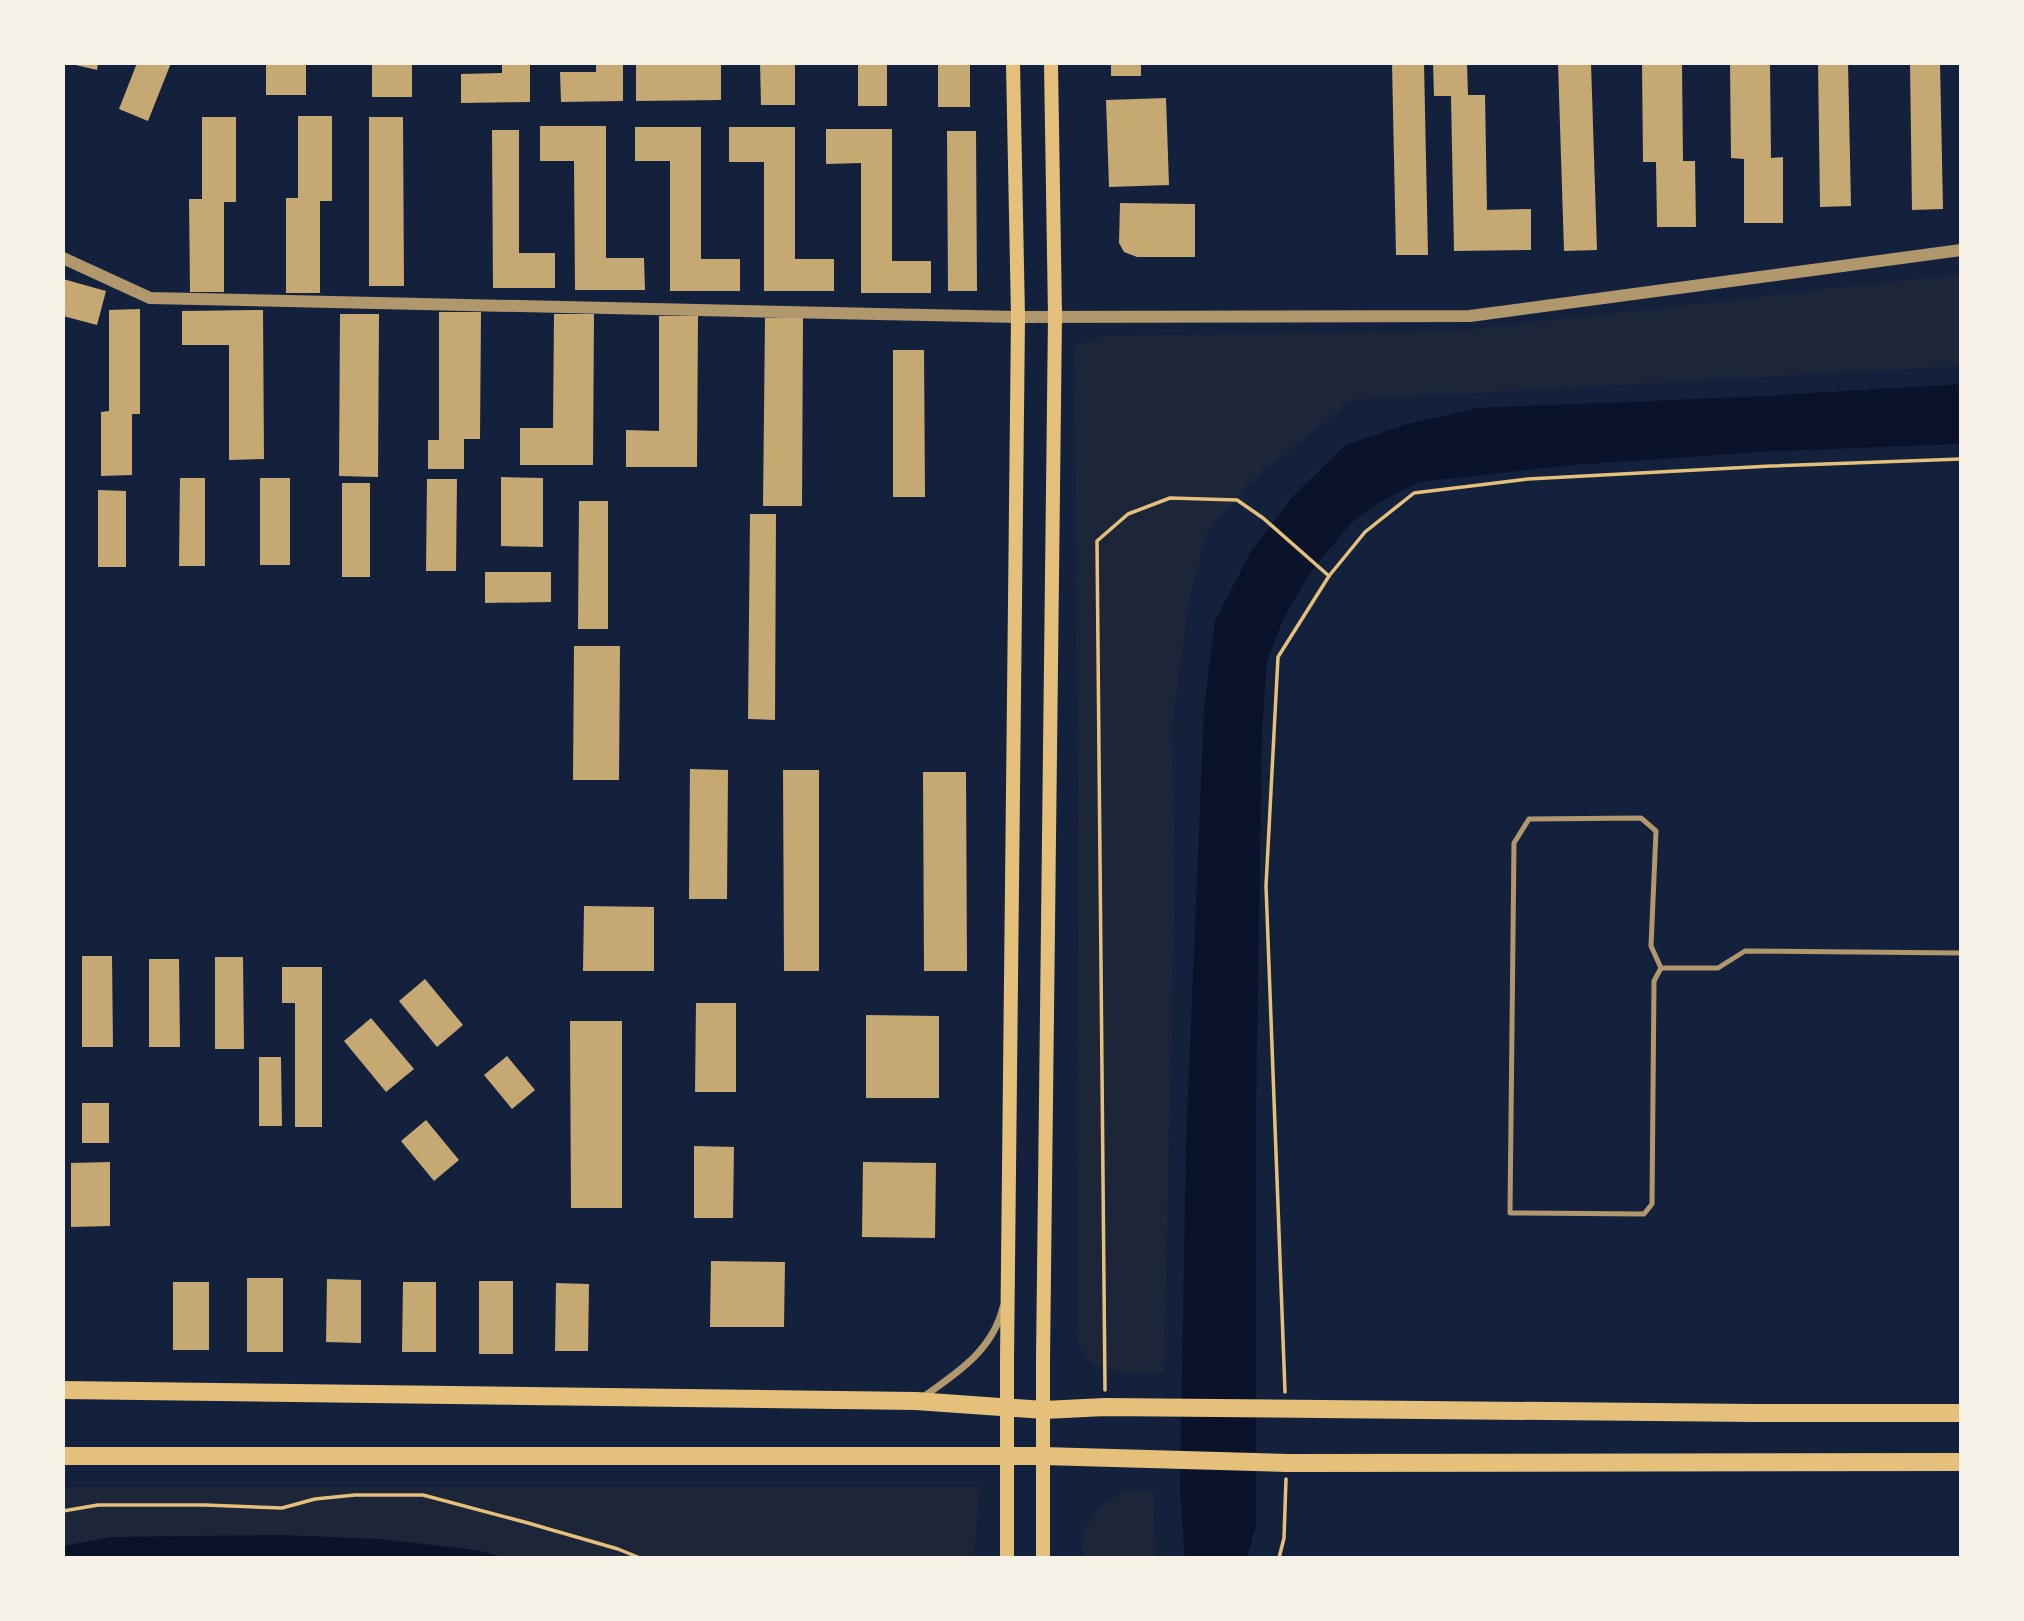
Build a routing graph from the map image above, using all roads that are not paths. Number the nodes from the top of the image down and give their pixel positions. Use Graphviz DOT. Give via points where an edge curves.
graph roads {
  1 [pos="1013,63"];
  2 [pos="1051,63"];
  3 [pos="1961,250"];
  4 [pos="63,258"];
  5 [pos="1055,316"];
  6 [pos="1018,317"];
  7 [pos="1961,953"];
  8 [pos="1661,968"];
  9 [pos="1007,1289"];
  10 [pos="63,1390"];
  11 [pos="916,1401"];
  12 [pos="1008,1408"];
  13 [pos="1044,1409"];
  14 [pos="1961,1413"];
  15 [pos="63,1456"];
  16 [pos="1043,1456"];
  17 [pos="1007,1457"];
  18 [pos="1961,1462"];
  19 [pos="1007,1558"];
  20 [pos="1043,1558"];
  1 -- 6 [label="main road"];
  2 -- 5 [label="main road"];
  3 -- 5 [label="street" via="1471,316"];
  4 -- 6 [label="street" via="150,298"];
  5 -- 6 [label="street"];
  5 -- 13 [label="main road"];
  6 -- 9 [label="main road"];
  7 -- 8 [label="lane" via="1745,951 1718,968"];
  8 -- 8 [label="lane" via="1651,946 1656,831 1641,818 1529,819 1514,844 1510,1213 1644,1214 1652,1204 1654,981"];
  9 -- 11 [label="street" via="987,1345"];
  9 -- 12 [label="main road"];
  10 -- 11 [label="main road"];
  11 -- 12 [label="main road"];
  12 -- 13 [label="main road"];
  12 -- 17 [label="main road"];
  13 -- 14 [label="main road"];
  13 -- 16 [label="main road"];
  15 -- 17 [label="main road"];
  16 -- 17 [label="main road"];
  16 -- 18 [label="main road" via="1280,1463"];
  16 -- 20 [label="main road"];
  17 -- 19 [label="main road"];
}
